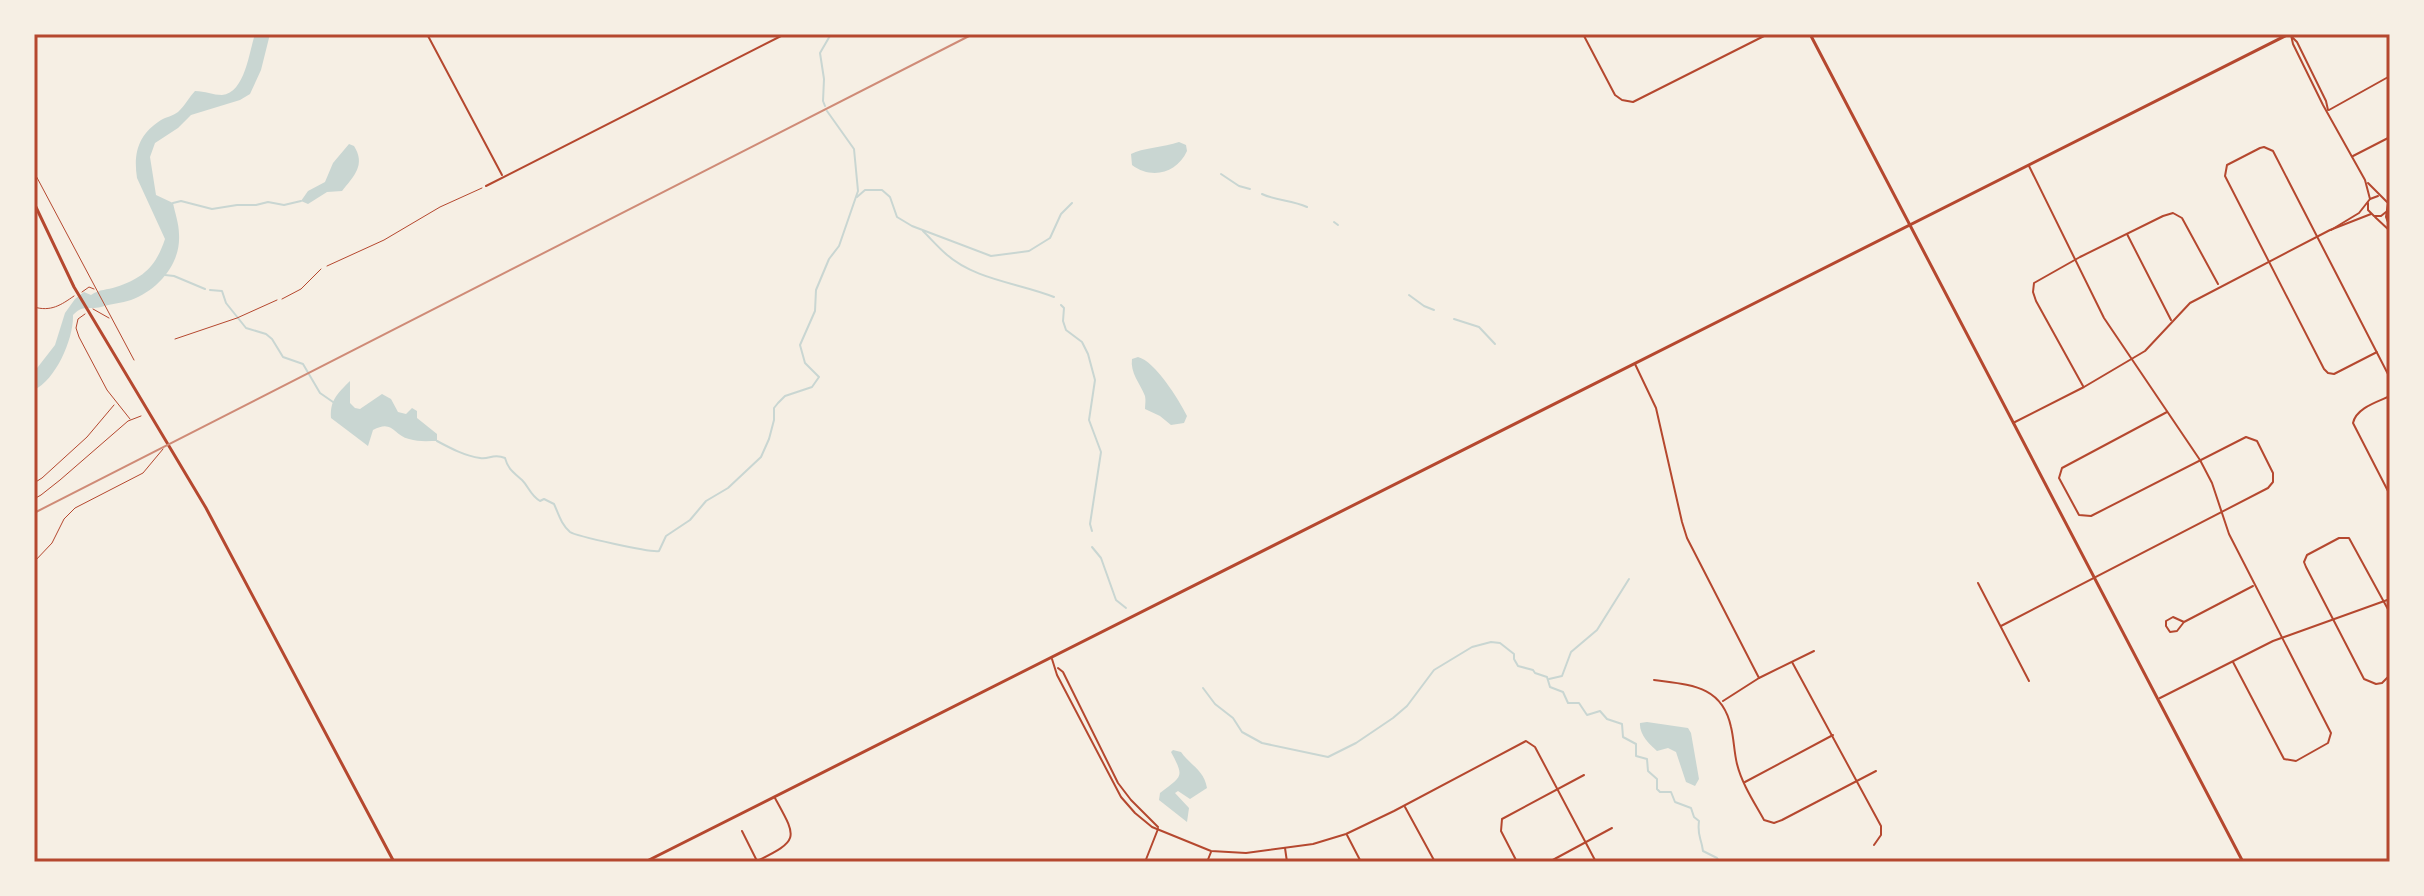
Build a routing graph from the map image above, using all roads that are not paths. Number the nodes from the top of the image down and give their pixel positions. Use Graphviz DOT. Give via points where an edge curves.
graph roads {
  1 [pos="427,34"];
  2 [pos="785,34"];
  3 [pos="1583,34"];
  4 [pos="1768,34"];
  5 [pos="1810,34"];
  6 [pos="2290,35"];
  7 [pos="2390,76"];
  8 [pos="2328,111"];
  9 [pos="2390,137"];
  10 [pos="2352,157"];
  11 [pos="2029,166"];
  12 [pos="502,176"];
  13 [pos="2365,180"];
  14 [pos="486,186"];
  15 [pos="2380,196"];
  16 [pos="2389,196"];
  17 [pos="2369,200"];
  18 [pos="34,203"];
  19 [pos="2388,207"];
  20 [pos="2372,215"];
  21 [pos="1910,224"];
  22 [pos="2390,229"];
  23 [pos="2330,230"];
  24 [pos="2127,234"];
  25 [pos="2317,237"];
  26 [pos="2074,260"];
  27 [pos="2269,262"];
  28 [pos="321,269"];
  29 [pos="2219,286"];
  30 [pos="282,299"];
  31 [pos="2172,321"];
  32 [pos="2377,352"];
  33 [pos="2133,359"];
  34 [pos="1634,363"];
  35 [pos="2390,378"];
  36 [pos="2084,387"];
  37 [pos="2390,396"];
  38 [pos="2168,412"];
  39 [pos="2013,423"];
  40 [pos="2200,460"];
  41 [pos="2390,495"];
  42 [pos="2221,512"];
  43 [pos="2094,578"];
  44 [pos="1978,583"];
  45 [pos="2254,586"];
  46 [pos="2390,599"];
  47 [pos="2384,602"];
  48 [pos="2390,613"];
  49 [pos="2333,620"];
  50 [pos="2184,622"];
  51 [pos="2001,626"];
  52 [pos="2281,638"];
  53 [pos="1814,651"];
  54 [pos="1052,658"];
  55 [pos="1792,662"];
  56 [pos="2233,662"];
  57 [pos="1056,667"];
  58 [pos="2390,675"];
  59 [pos="1759,678"];
  60 [pos="1654,680"];
  61 [pos="2029,681"];
  62 [pos="2157,700"];
  63 [pos="1721,701"];
  64 [pos="1083,712"];
  65 [pos="1078,715"];
  66 [pos="1833,735"];
  67 [pos="1876,771"];
  68 [pos="1584,775"];
  69 [pos="1858,781"];
  70 [pos="1744,783"];
  71 [pos="1558,789"];
  72 [pos="775,797"];
  73 [pos="1405,805"];
  74 [pos="1159,828"];
  75 [pos="1612,828"];
  76 [pos="742,831"];
  77 [pos="1346,834"];
  78 [pos="1586,842"];
  79 [pos="1874,845"];
  80 [pos="1285,848"];
  81 [pos="1211,851"];
  82 [pos="394,862"];
  83 [pos="645,862"];
  84 [pos="757,862"];
  85 [pos="1145,862"];
  86 [pos="1207,862"];
  87 [pos="1287,862"];
  88 [pos="1361,862"];
  89 [pos="1435,862"];
  90 [pos="1517,862"];
  91 [pos="1549,862"];
  92 [pos="1596,862"];
  93 [pos="2243,862"];
  1 -- 12 [label="street"];
  2 -- 12 [label="street"];
  3 -- 4 [label="street" via="1615,95 1633,102"];
  5 -- 21 [label="main road"];
  6 -- 8 [label="street"];
  6 -- 11 [label="main road"];
  7 -- 8 [label="street"];
  8 -- 10 [label="street"];
  9 -- 10 [label="street"];
  10 -- 13 [label="street"];
  11 -- 21 [label="main road"];
  11 -- 26 [label="street"];
  12 -- 14 [label="street"];
  13 -- 15 [label="street"];
  13 -- 17 [label="street"];
  15 -- 16 [label="street"];
  15 -- 17 [label="street"];
  15 -- 19 [label="street"];
  17 -- 20 [label="street"];
  17 -- 23 [label="street" via="2359,213"];
  18 -- 82 [label="main road" via="74,287 206,508"];
  19 -- 20 [label="street" via="2381,216"];
  19 -- 22 [label="street"];
  20 -- 22 [label="street"];
  20 -- 23 [label="street"];
  21 -- 34 [label="main road"];
  21 -- 39 [label="main road"];
  23 -- 25 [label="street"];
  24 -- 26 [label="street"];
  24 -- 29 [label="street" via="2163,216 2179,215"];
  24 -- 31 [label="street"];
  25 -- 27 [label="street"];
  25 -- 27 [label="street" via="2271,150 2260,148 2231,162 2225,176"];
  25 -- 32 [label="street"];
  26 -- 33 [label="street"];
  26 -- 36 [label="street" via="2034,283 2033,292"];
  27 -- 29 [label="street"];
  27 -- 32 [label="street" via="2328,373"];
  28 -- 30 [label="lane"];
  29 -- 31 [label="street"];
  31 -- 33 [label="street"];
  32 -- 35 [label="street"];
  33 -- 36 [label="street"];
  33 -- 38 [label="street"];
  34 -- 54 [label="main road"];
  34 -- 59 [label="street" via="1656,408 1687,538"];
  36 -- 39 [label="street"];
  37 -- 41 [label="street" via="2359,411 2353,423"];
  38 -- 40 [label="street"];
  38 -- 40 [label="street" via="2060,470 2059,478 2078,513 2091,516"];
  39 -- 43 [label="main road"];
  40 -- 42 [label="street"];
  40 -- 42 [label="street" via="2249,437 2257,441 2273,473 2268,488"];
  42 -- 43 [label="street"];
  42 -- 45 [label="street"];
  43 -- 51 [label="street"];
  43 -- 62 [label="main road"];
  44 -- 51 [label="street"];
  45 -- 50 [label="street"];
  45 -- 52 [label="street"];
  46 -- 47 [label="street"];
  47 -- 48 [label="street"];
  47 -- 49 [label="street"];
  47 -- 49 [label="street" via="2353,542 2342,537 2310,553 2304,562"];
  49 -- 52 [label="street"];
  49 -- 58 [label="street" via="2366,681 2379,684"];
  50 -- 50 [label="street" via="2173,617 2166,626 2175,632"];
  51 -- 61 [label="street"];
  52 -- 56 [label="street"];
  52 -- 56 [label="street" via="2331,735 2326,746 2296,761 2283,758"];
  53 -- 55 [label="street"];
  54 -- 57 [label="street"];
  54 -- 72 [label="main road"];
  55 -- 59 [label="street"];
  55 -- 66 [label="street"];
  56 -- 62 [label="street"];
  57 -- 64 [label="street"];
  57 -- 65 [label="street"];
  59 -- 63 [label="street"];
  60 -- 63 [label="street" via="1691,686"];
  62 -- 93 [label="main road"];
  63 -- 70 [label="street"];
  64 -- 65 [label="street"];
  64 -- 74 [label="street" via="1118,783"];
  65 -- 74 [label="street" via="1121,797"];
  66 -- 69 [label="street"];
  66 -- 70 [label="street"];
  67 -- 69 [label="street"];
  68 -- 71 [label="street"];
  69 -- 70 [label="street" via="1774,823 1764,820"];
  69 -- 79 [label="street" via="1881,826"];
  71 -- 73 [label="street" via="1535,747 1526,741"];
  71 -- 78 [label="street"];
  71 -- 90 [label="street" via="1501,822"];
  72 -- 83 [label="main road"];
  72 -- 84 [label="street" via="791,828 790,841"];
  73 -- 77 [label="street"];
  73 -- 89 [label="street"];
  74 -- 81 [label="street"];
  74 -- 85 [label="street"];
  75 -- 78 [label="street"];
  76 -- 84 [label="street"];
  77 -- 80 [label="street"];
  77 -- 88 [label="street"];
  78 -- 91 [label="street"];
  78 -- 92 [label="street"];
  80 -- 81 [label="street"];
  80 -- 87 [label="street"];
  81 -- 86 [label="street"];
}
